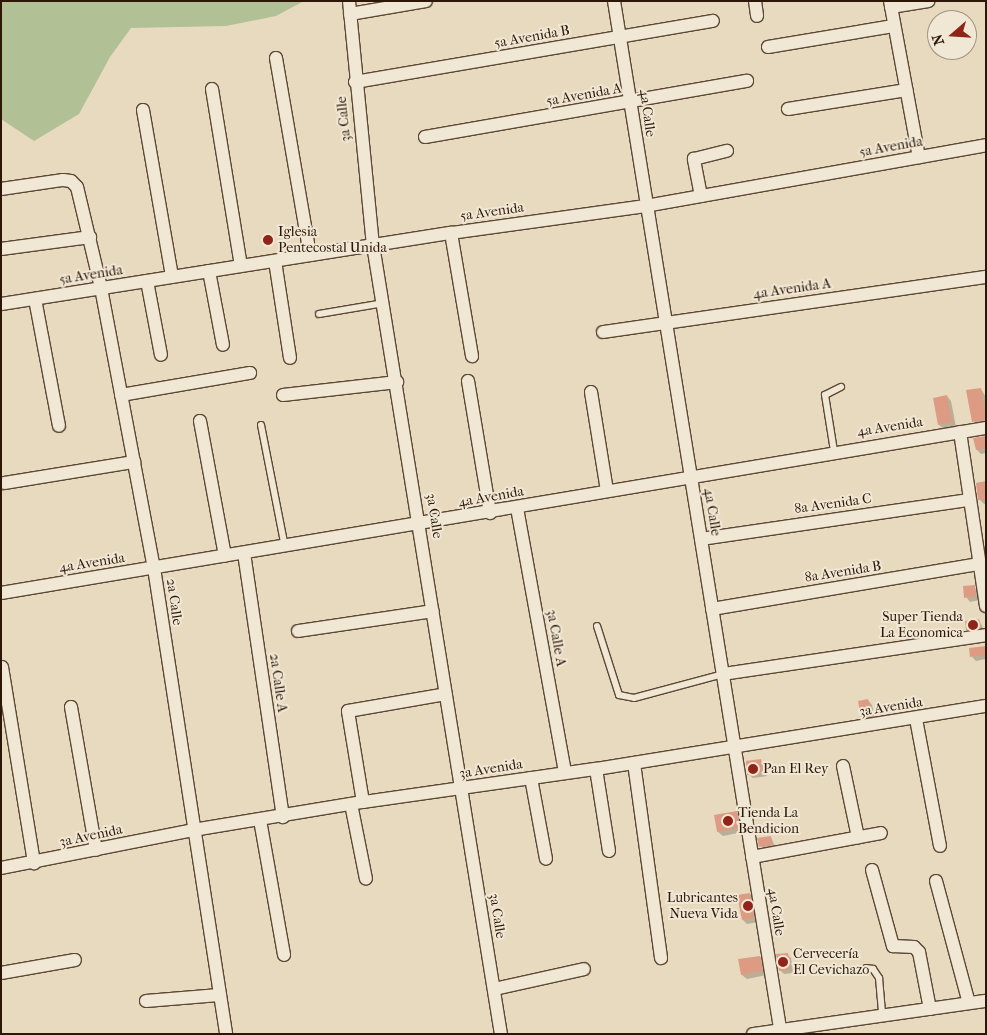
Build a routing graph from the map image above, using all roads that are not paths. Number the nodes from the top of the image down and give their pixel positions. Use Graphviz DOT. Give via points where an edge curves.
graph roads {
  1 [pos="426,1"];
  2 [pos="614,1"];
  3 [pos="755,1"];
  4 [pos="929,1"];
  5 [pos="890,4"];
  6 [pos="350,8"];
  7 [pos="757,16"];
  8 [pos="713,21"];
  9 [pos="893,26"];
  10 [pos="620,37"];
  11 [pos="768,47"];
  12 [pos="276,58"];
  13 [pos="747,81"];
  14 [pos="355,82"];
  15 [pos="212,89"];
  16 [pos="906,90"];
  17 [pos="630,103"];
  18 [pos="788,109"];
  19 [pos="143,110"];
  20 [pos="425,137"];
  21 [pos="986,145"];
  22 [pos="727,151"];
  23 [pos="919,157"];
  24 [pos="1,189"];
  25 [pos="701,196"];
  26 [pos="645,206"];
  27 [pos="452,233"];
  28 [pos="90,236"];
  29 [pos="373,245"];
  30 [pos="1,249"];
  31 [pos="310,255"];
  32 [pos="275,261"];
  33 [pos="241,266"];
  34 [pos="209,271"];
  35 [pos="172,277"];
  36 [pos="986,277"];
  37 [pos="147,281"];
  38 [pos="101,288"];
  39 [pos="35,299"];
  40 [pos="384,303"];
  41 [pos="1,304"];
  42 [pos="319,314"];
  43 [pos="665,323"];
  44 [pos="603,332"];
  45 [pos="223,345"];
  46 [pos="161,355"];
  47 [pos="472,356"];
  48 [pos="290,358"];
  49 [pos="250,373"];
  50 [pos="468,380"];
  51 [pos="397,382"];
  52 [pos="842,387"];
  53 [pos="591,392"];
  54 [pos="121,395"];
  55 [pos="284,395"];
  56 [pos="200,421"];
  57 [pos="261,424"];
  58 [pos="59,426"];
  59 [pos="986,428"];
  60 [pos="960,432"];
  61 [pos="834,451"];
  62 [pos="134,462"];
  63 [pos="690,475"];
  64 [pos="4,483"];
  65 [pos="607,491"];
  66 [pos="969,500"];
  67 [pos="518,508"];
  68 [pos="490,513"];
  69 [pos="421,524"];
  70 [pos="701,539"];
  71 [pos="286,546"];
  72 [pos="244,553"];
  73 [pos="225,556"];
  74 [pos="979,564"];
  75 [pos="154,568"];
  76 [pos="1,593"];
  77 [pos="986,606"];
  78 [pos="712,609"];
  79 [pos="433,611"];
  80 [pos="597,626"];
  81 [pos="298,631"];
  82 [pos="986,635"];
  83 [pos="2,667"];
  84 [pos="723,674"];
  85 [pos="446,694"];
  86 [pos="986,706"];
  87 [pos="71,707"];
  88 [pos="916,719"];
  89 [pos="734,745"];
  90 [pos="634,763"];
  91 [pos="843,766"];
  92 [pos="596,769"];
  93 [pos="565,773"];
  94 [pos="531,778"];
  95 [pos="462,788"];
  96 [pos="357,803"];
  97 [pos="283,816"];
  98 [pos="260,820"];
  99 [pos="193,830"];
  100 [pos="881,833"];
  101 [pos="858,837"];
  102 [pos="940,846"];
  103 [pos="96,850"];
  104 [pos="609,851"];
  105 [pos="752,857"];
  106 [pos="546,859"];
  107 [pos="34,863"];
  108 [pos="1,868"];
  109 [pos="872,870"];
  110 [pos="366,879"];
  111 [pos="936,881"];
  112 [pos="284,955"];
  113 [pos="661,958"];
  114 [pos="75,960"];
  115 [pos="866,968"];
  116 [pos="584,969"];
  117 [pos="1,973"];
  118 [pos="494,989"];
  119 [pos="219,995"];
  120 [pos="146,1001"];
  121 [pos="986,1001"];
  122 [pos="969,1003"];
  123 [pos="930,1008"];
  124 [pos="882,1014"];
  125 [pos="787,1031"];
  126 [pos="226,1034"];
  127 [pos="501,1034"];
  128 [pos="753,1034"];
  1 -- 6 [label="street"];
  2 -- 10 [label="street, 4a Calle"];
  3 -- 7 [label="street"];
  4 -- 5 [label="street"];
  5 -- 9 [label="street"];
  6 -- 14 [label="street, 3a Calle"];
  8 -- 10 [label="street, 5a Avenida B"];
  9 -- 11 [label="street"];
  9 -- 16 [label="street"];
  10 -- 14 [label="street, 5a Avenida B"];
  10 -- 17 [label="street, 4a Calle"];
  12 -- 31 [label="street"];
  13 -- 17 [label="street, 5a Avenida A"];
  14 -- 29 [label="street, 3a Calle"];
  15 -- 33 [label="street"];
  16 -- 18 [label="street"];
  16 -- 23 [label="street"];
  17 -- 20 [label="street, 5a Avenida A"];
  17 -- 26 [label="street, 4a Calle"];
  19 -- 35 [label="street"];
  21 -- 23 [label="street, 5a Avenida"];
  22 -- 25 [label="street" via="694,159"];
  23 -- 25 [label="street, 5a Avenida"];
  24 -- 28 [label="street, 2a Calle" via="71,181 77,187"];
  25 -- 26 [label="street, 5a Avenida"];
  26 -- 27 [label="street, 5a Avenida"];
  26 -- 43 [label="street, 4a Calle"];
  27 -- 29 [label="street, 5a Avenida"];
  27 -- 47 [label="street"];
  28 -- 30 [label="street"];
  28 -- 38 [label="street, 2a Calle"];
  29 -- 31 [label="street, 5a Avenida"];
  29 -- 40 [label="street, 3a Calle"];
  31 -- 32 [label="street, 5a Avenida"];
  32 -- 33 [label="street, 5a Avenida"];
  32 -- 48 [label="street"];
  33 -- 34 [label="street, 5a Avenida"];
  34 -- 35 [label="street, 5a Avenida"];
  34 -- 45 [label="street"];
  35 -- 37 [label="street, 5a Avenida"];
  36 -- 43 [label="street, 4a Avenida A"];
  37 -- 38 [label="street, 5a Avenida"];
  37 -- 46 [label="street"];
  38 -- 39 [label="street, 5a Avenida"];
  38 -- 54 [label="street, 2a Calle"];
  39 -- 41 [label="street, 5a Avenida"];
  39 -- 58 [label="street"];
  40 -- 42 [label="lane"];
  40 -- 51 [label="street, 3a Calle"];
  43 -- 44 [label="street, 4a Avenida A"];
  43 -- 63 [label="street, 4a Calle"];
  49 -- 54 [label="street"];
  50 -- 68 [label="street"];
  51 -- 55 [label="street"];
  51 -- 69 [label="street, 3a Calle"];
  52 -- 61 [label="lane" via="825,395"];
  53 -- 65 [label="street"];
  54 -- 62 [label="street, 2a Calle"];
  56 -- 73 [label="street"];
  57 -- 71 [label="lane"];
  59 -- 60 [label="street, 4a Avenida"];
  60 -- 61 [label="street, 4a Avenida"];
  60 -- 66 [label="street"];
  61 -- 63 [label="street, 4a Avenida"];
  62 -- 64 [label="street"];
  62 -- 75 [label="street, 2a Calle"];
  63 -- 65 [label="street, 4a Avenida"];
  63 -- 70 [label="street, 4a Calle"];
  65 -- 67 [label="street, 4a Avenida"];
  66 -- 70 [label="street, 8a Avenida C"];
  66 -- 74 [label="street"];
  67 -- 68 [label="street, 4a Avenida"];
  67 -- 93 [label="street, 3a Calle A"];
  68 -- 69 [label="street, 4a Avenida"];
  69 -- 71 [label="street, 4a Avenida"];
  69 -- 79 [label="street, 3a Calle"];
  70 -- 78 [label="street, 4a Calle"];
  71 -- 72 [label="street, 4a Avenida"];
  72 -- 73 [label="street, 4a Avenida"];
  72 -- 97 [label="street, 2a Calle A"];
  73 -- 75 [label="street, 4a Avenida"];
  74 -- 77 [label="street"];
  74 -- 78 [label="street, 8a Avenida B"];
  75 -- 76 [label="street, 4a Avenida"];
  75 -- 99 [label="street, 2a Calle"];
  78 -- 84 [label="street, 4a Calle"];
  79 -- 81 [label="street"];
  79 -- 85 [label="street, 3a Calle"];
  80 -- 84 [label="lane" via="611,679 619,695 634,698"];
  82 -- 84 [label="street"];
  83 -- 107 [label="street"];
  84 -- 89 [label="street, 4a Calle"];
  85 -- 95 [label="street, 3a Calle"];
  85 -- 96 [label="street" via="348,711"];
  86 -- 88 [label="street, 3a Avenida"];
  87 -- 103 [label="street"];
  88 -- 89 [label="street, 3a Avenida"];
  88 -- 102 [label="street"];
  89 -- 90 [label="street, 3a Avenida"];
  89 -- 105 [label="street, 4a Calle"];
  90 -- 92 [label="street, 3a Avenida"];
  90 -- 113 [label="street"];
  91 -- 101 [label="street"];
  92 -- 93 [label="street, 3a Avenida"];
  92 -- 104 [label="street"];
  93 -- 94 [label="street, 3a Avenida"];
  94 -- 95 [label="street, 3a Avenida"];
  94 -- 106 [label="street"];
  95 -- 96 [label="street, 3a Avenida"];
  95 -- 118 [label="street, 3a Calle"];
  96 -- 97 [label="street, 3a Avenida"];
  96 -- 110 [label="street"];
  97 -- 98 [label="street, 3a Avenida"];
  98 -- 99 [label="street, 3a Avenida"];
  98 -- 112 [label="street"];
  99 -- 103 [label="street, 3a Avenida"];
  99 -- 119 [label="street, 2a Calle"];
  100 -- 101 [label="street"];
  101 -- 105 [label="street"];
  103 -- 107 [label="street, 3a Avenida"];
  105 -- 125 [label="street, 4a Calle"];
  107 -- 108 [label="street, 3a Avenida"];
  109 -- 123 [label="street" via="893,946 914,948 919,952"];
  111 -- 122 [label="street"];
  114 -- 117 [label="street"];
  115 -- 124 [label="lane" via="873,969 879,978"];
  116 -- 118 [label="street"];
  118 -- 127 [label="street, 3a Calle"];
  119 -- 120 [label="street"];
  119 -- 126 [label="street, 2a Calle"];
  121 -- 122 [label="street"];
  122 -- 123 [label="street"];
  123 -- 124 [label="street"];
  124 -- 125 [label="street"];
  125 -- 128 [label="street"];
}
